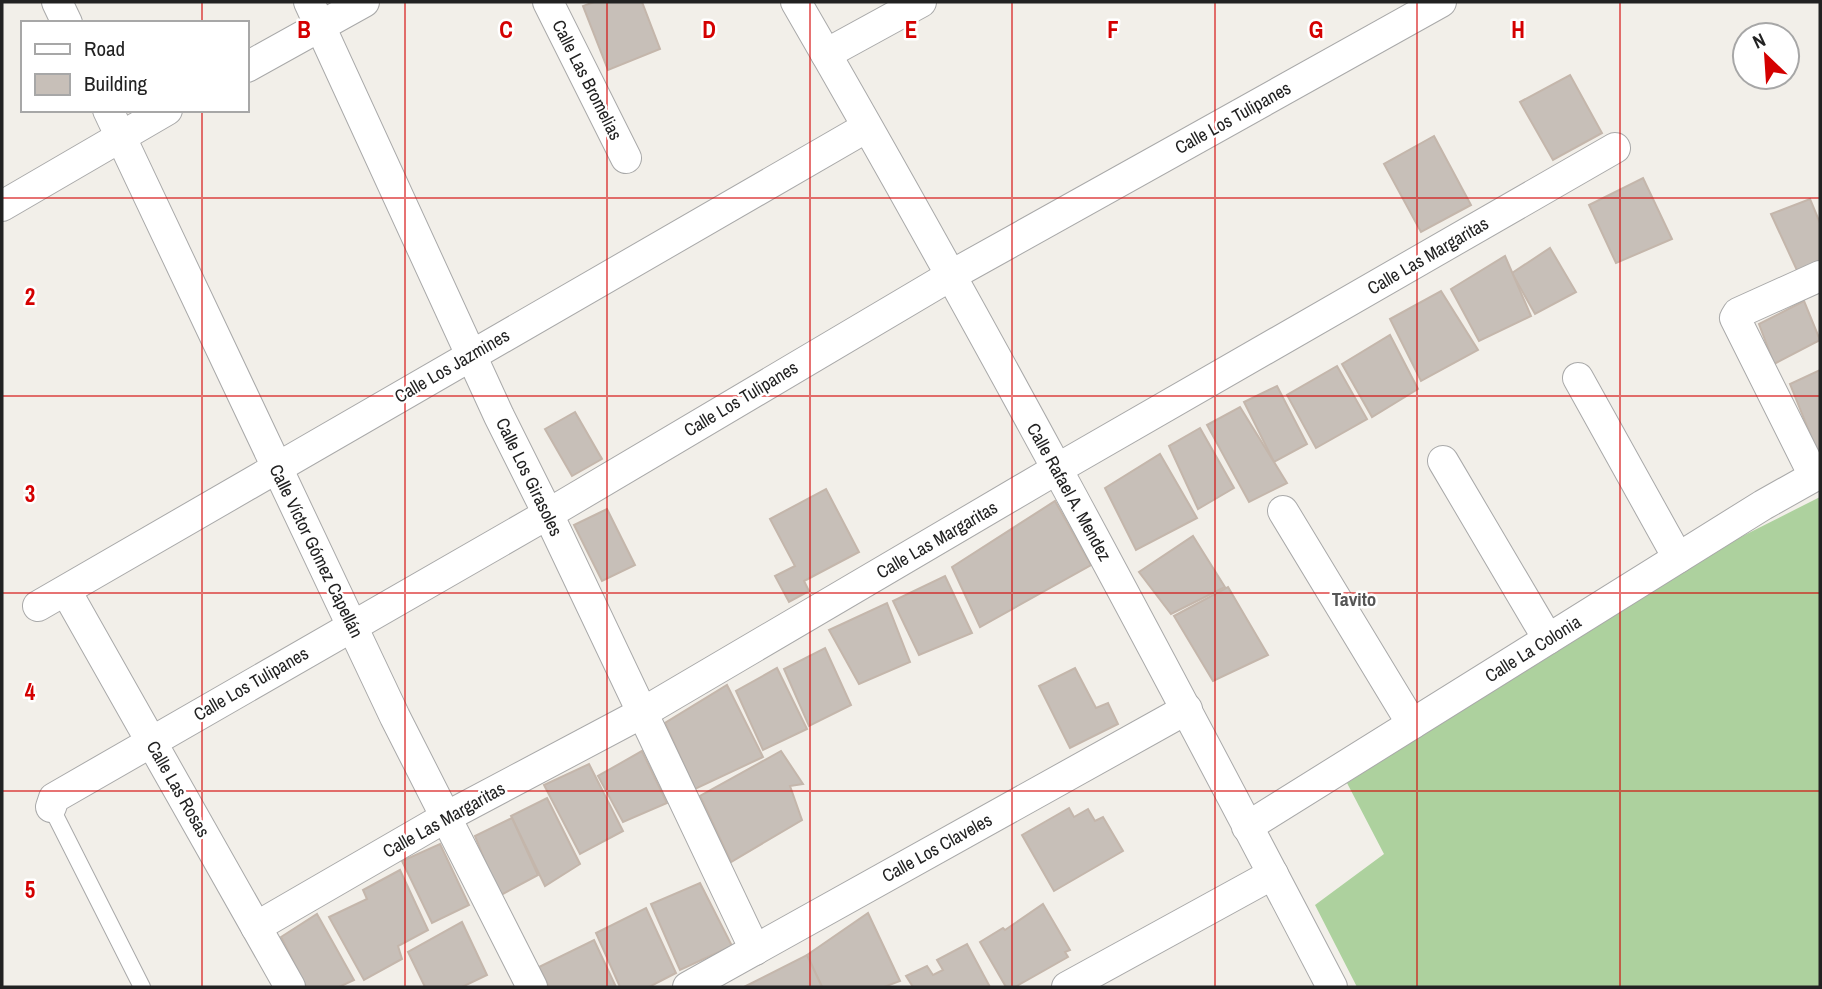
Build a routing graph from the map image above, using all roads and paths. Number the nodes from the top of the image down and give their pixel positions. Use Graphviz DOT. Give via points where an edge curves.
graph roads {
  1 [pos="57,2"];
  2 [pos="364,2"];
  3 [pos="548,2"];
  4 [pos="796,2"];
  5 [pos="921,2"];
  6 [pos="1441,2"];
  7 [pos="315,15"];
  8 [pos="66,21"];
  9 [pos="827,54"];
  10 [pos="248,66"];
  11 [pos="159,112"];
  12 [pos="114,123"];
  13 [pos="867,127"];
  14 [pos="1615,148"];
  15 [pos="626,158"];
  16 [pos="2,206"];
  17 [pos="950,276"];
  18 [pos="1820,276"];
  19 [pos="471,354"];
  20 [pos="1578,378"];
  21 [pos="1443,461"];
  22 [pos="276,468"];
  23 [pos="1057,469"];
  24 [pos="1817,474"];
  25 [pos="1283,511"];
  26 [pos="548,514"];
  27 [pos="1678,558"];
  28 [pos="66,591"];
  29 [pos="38,606"];
  30 [pos="352,626"];
  31 [pos="1548,639"];
  32 [pos="1187,709"];
  33 [pos="642,713"];
  34 [pos="1412,724"];
  35 [pos="150,741"];
  36 [pos="51,807"];
  37 [pos="446,817"];
  38 [pos="1247,827"];
  39 [pos="1273,874"];
  40 [pos="256,927"];
  41 [pos="755,950"];
  42 [pos="142,987"];
  43 [pos="290,987"];
  44 [pos="532,987"];
  45 [pos="688,987"];
  46 [pos="1067,987"];
  47 [pos="1332,987"];
  1 -- 8 [label="street"];
  2 -- 7 [label="street"];
  3 -- 15 [label="street, Calle Las Bromelias"];
  4 -- 9 [label="street, Calle Rafael A. Mendez"];
  5 -- 9 [label="street"];
  6 -- 17 [label="street, Calle Los Tulipanes"];
  7 -- 10 [label="street"];
  7 -- 19 [label="street, Calle Los Girasoles"];
  9 -- 13 [label="street, Calle Rafael A. Mendez"];
  11 -- 12 [label="street"];
  12 -- 16 [label="street"];
  12 -- 22 [label="street, Calle Víctor Gómez Capellán"];
  13 -- 17 [label="street, Calle Rafael A. Mendez"];
  13 -- 19 [label="street, Calle Los Jazmines"];
  14 -- 23 [label="street, Calle Las Margaritas"];
  17 -- 23 [label="street, Calle Rafael A. Mendez"];
  17 -- 26 [label="street, Calle Los Tulipanes"];
  18 -- 24 [label="street" via="1735,318"];
  19 -- 22 [label="street, Calle Los Jazmines"];
  19 -- 26 [label="street, Calle Los Girasoles"];
  20 -- 27 [label="street"];
  21 -- 31 [label="street"];
  22 -- 28 [label="street, Calle Los Jazmines"];
  22 -- 30 [label="street, Calle Víctor Gómez Capellán"];
  23 -- 32 [label="street, Calle Rafael A. Mendez"];
  23 -- 33 [label="street, Calle Las Margaritas"];
  24 -- 27 [label="street, Calle La Colonia"];
  25 -- 34 [label="street"];
  26 -- 30 [label="street, Calle Los Tulipanes"];
  26 -- 33 [label="street, Calle Los Girasoles"];
  27 -- 31 [label="street, Calle La Colonia"];
  28 -- 29 [label="street, Calle Los Jazmines"];
  28 -- 35 [label="street, Calle Las Rosas"];
  30 -- 35 [label="street, Calle Los Tulipanes"];
  30 -- 37 [label="street, Calle Víctor Gómez Capellán"];
  31 -- 34 [label="street, Calle La Colonia"];
  32 -- 38 [label="street, Calle Rafael A. Mendez"];
  32 -- 41 [label="street, Calle Los Claveles"];
  33 -- 37 [label="street, Calle Las Margaritas"];
  33 -- 41 [label="street, Calle Los Girasoles"];
  34 -- 38 [label="street, Calle La Colonia"];
  35 -- 36 [label="street, Calle Los Tulipanes" via="54,798"];
  35 -- 40 [label="street, Calle Las Rosas"];
  36 -- 42 [label="lane"];
  37 -- 40 [label="street, Calle Las Margaritas"];
  37 -- 44 [label="street, Calle Víctor Gómez Capellán"];
  38 -- 39 [label="street, Calle Rafael A. Mendez"];
  39 -- 46 [label="street"];
  39 -- 47 [label="street, Calle Rafael A. Mendez"];
  40 -- 43 [label="street, Calle Las Rosas"];
  41 -- 45 [label="street, Calle Los Claveles"];
}
